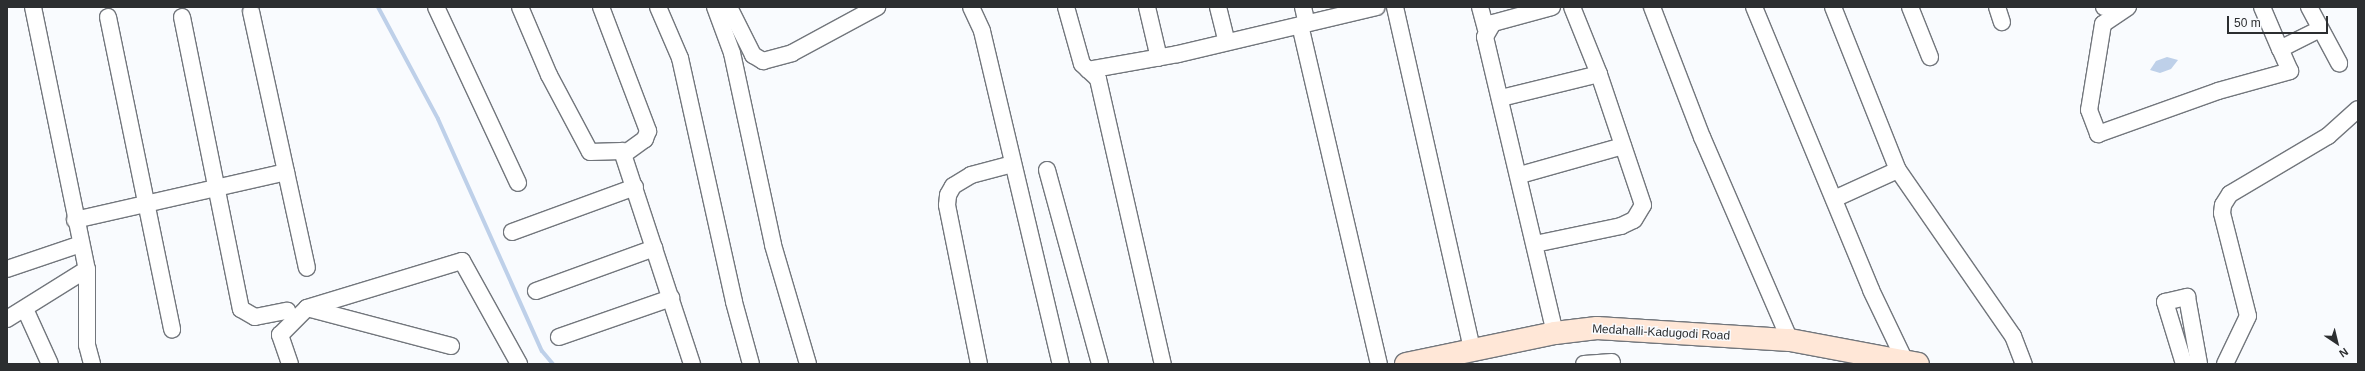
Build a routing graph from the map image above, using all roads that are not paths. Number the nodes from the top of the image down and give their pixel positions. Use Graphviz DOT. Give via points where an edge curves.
graph roads {
  1 [pos="34,7"];
  2 [pos="436,7"];
  3 [pos="520,7"];
  4 [pos="601,7"];
  5 [pos="658,7"];
  6 [pos="715,7"];
  7 [pos="729,7"];
  8 [pos="877,7"];
  9 [pos="1066,7"];
  10 [pos="1147,7"];
  11 [pos="1218,7"];
  12 [pos="1303,7"];
  13 [pos="1377,7"];
  14 [pos="1395,7"];
  15 [pos="1480,7"];
  16 [pos="1552,7"];
  17 [pos="1572,7"];
  18 [pos="1652,7"];
  19 [pos="1754,7"];
  20 [pos="1833,7"];
  21 [pos="1910,7"];
  22 [pos="1997,7"];
  23 [pos="2128,7"];
  24 [pos="2262,7"];
  25 [pos="2309,7"];
  26 [pos="969,8"];
  27 [pos="251,12"];
  28 [pos="108,17"];
  29 [pos="182,17"];
  30 [pos="2002,22"];
  31 [pos="1303,25"];
  32 [pos="1486,29"];
  33 [pos="2320,29"];
  34 [pos="1227,42"];
  35 [pos="2280,49"];
  36 [pos="1930,57"];
  37 [pos="1159,58"];
  38 [pos="2339,63"];
  39 [pos="1088,70"];
  40 [pos="1599,74"];
  41 [pos="1501,98"];
  42 [pos="2358,109"];
  43 [pos="1623,146"];
  44 [pos="624,154"];
  45 [pos="1013,164"];
  46 [pos="1047,170"];
  47 [pos="1898,170"];
  48 [pos="286,172"];
  49 [pos="1520,174"];
  50 [pos="518,183"];
  51 [pos="635,187"];
  52 [pos="218,188"];
  53 [pos="1834,199"];
  54 [pos="146,203"];
  55 [pos="75,220"];
  56 [pos="512,232"];
  57 [pos="81,244"];
  58 [pos="1535,244"];
  59 [pos="654,248"];
  60 [pos="307,268"];
  61 [pos="7,269"];
  62 [pos="87,269"];
  63 [pos="536,291"];
  64 [pos="671,298"];
  65 [pos="307,308"];
  66 [pos="25,310"];
  67 [pos="287,311"];
  68 [pos="7,319"];
  69 [pos="172,330"];
  70 [pos="1555,332"];
  71 [pos="559,337"];
  72 [pos="1790,340"];
  73 [pos="451,346"];
  74 [pos="1472,350"];
  75 [pos="1612,362"];
  76 [pos="50,364"];
  77 [pos="92,364"];
  78 [pos="290,364"];
  79 [pos="519,364"];
  80 [pos="692,364"];
  81 [pos="751,364"];
  82 [pos="808,364"];
  83 [pos="979,364"];
  84 [pos="1061,364"];
  85 [pos="1100,364"];
  86 [pos="1163,364"];
  87 [pos="1379,364"];
  88 [pos="1406,364"];
  89 [pos="1584,364"];
  90 [pos="1912,364"];
  91 [pos="2024,364"];
  92 [pos="2184,364"];
  93 [pos="2199,364"];
  94 [pos="2225,364"];
  1 -- 55 [label="street"];
  2 -- 50 [label="street"];
  3 -- 44 [label="street" via="549,75 590,152 618,150"];
  4 -- 44 [label="street" via="647,127 645,139"];
  5 -- 81 [label="street" via="680,58 734,302"];
  6 -- 82 [label="street" via="732,53 773,245"];
  7 -- 8 [label="street" via="753,54 763,62 792,53"];
  9 -- 39 [label="street" via="1082,64"];
  10 -- 37 [label="street"];
  11 -- 34 [label="street"];
  12 -- 31 [label="street"];
  13 -- 31 [label="street"];
  14 -- 74 [label="street"];
  15 -- 32 [label="street"];
  16 -- 32 [label="street" via="1493,23"];
  17 -- 40 [label="street"];
  18 -- 72 [label="street" via="1702,137"];
  19 -- 53 [label="street"];
  20 -- 47 [label="street"];
  21 -- 36 [label="street"];
  22 -- 30 [label="street"];
  23 -- 35 [label="street" via="2103,24 2089,110 2098,134 2218,91 2290,71"];
  24 -- 35 [label="street"];
  25 -- 33 [label="street"];
  26 -- 45 [label="street" via="982,31"];
  27 -- 48 [label="street"];
  28 -- 54 [label="street"];
  29 -- 52 [label="street"];
  31 -- 34 [label="street"];
  31 -- 87 [label="street"];
  32 -- 41 [label="street" via="1484,37"];
  33 -- 35 [label="street"];
  33 -- 38 [label="street"];
  34 -- 37 [label="street"];
  37 -- 39 [label="street"];
  39 -- 86 [label="street" via="1098,79"];
  40 -- 41 [label="street"];
  40 -- 43 [label="street"];
  41 -- 49 [label="street"];
  42 -- 94 [label="street" via="2328,136 2230,194 2223,205 2222,213 2248,316"];
  43 -- 49 [label="street"];
  43 -- 58 [label="street" via="1643,205 1634,220"];
  44 -- 51 [label="street"];
  45 -- 83 [label="street" via="971,175 953,186 948,194"];
  45 -- 84 [label="street"];
  46 -- 85 [label="street"];
  47 -- 53 [label="street"];
  47 -- 91 [label="street" via="2013,336"];
  48 -- 52 [label="street"];
  48 -- 60 [label="street"];
  49 -- 58 [label="street"];
  51 -- 56 [label="street"];
  51 -- 59 [label="street"];
  52 -- 54 [label="street"];
  52 -- 67 [label="street" via="241,309 255,317"];
  53 -- 90 [label="street"];
  54 -- 55 [label="street"];
  54 -- 69 [label="street"];
  55 -- 57 [label="street"];
  57 -- 61 [label="street"];
  57 -- 62 [label="street"];
  58 -- 70 [label="street"];
  59 -- 63 [label="street"];
  59 -- 64 [label="street"];
  62 -- 66 [label="street"];
  62 -- 77 [label="street" via="87,345"];
  64 -- 71 [label="street"];
  64 -- 80 [label="street"];
  65 -- 73 [label="street"];
  65 -- 78 [label="street" via="280,335"];
  65 -- 79 [label="street" via="462,261"];
  66 -- 68 [label="street"];
  66 -- 76 [label="street"];
  70 -- 72 [label="street, Medahalli-Kadugodi Road" via="1597,328"];
  70 -- 74 [label="street, Medahalli-Kadugodi Road"];
  72 -- 90 [label="street, Medahalli-Kadugodi Road"];
  74 -- 88 [label="street, Medahalli-Kadugodi Road"];
  75 -- 89 [label="street"];
  92 -- 93 [label="street" via="2165,302 2187,297"];
}
